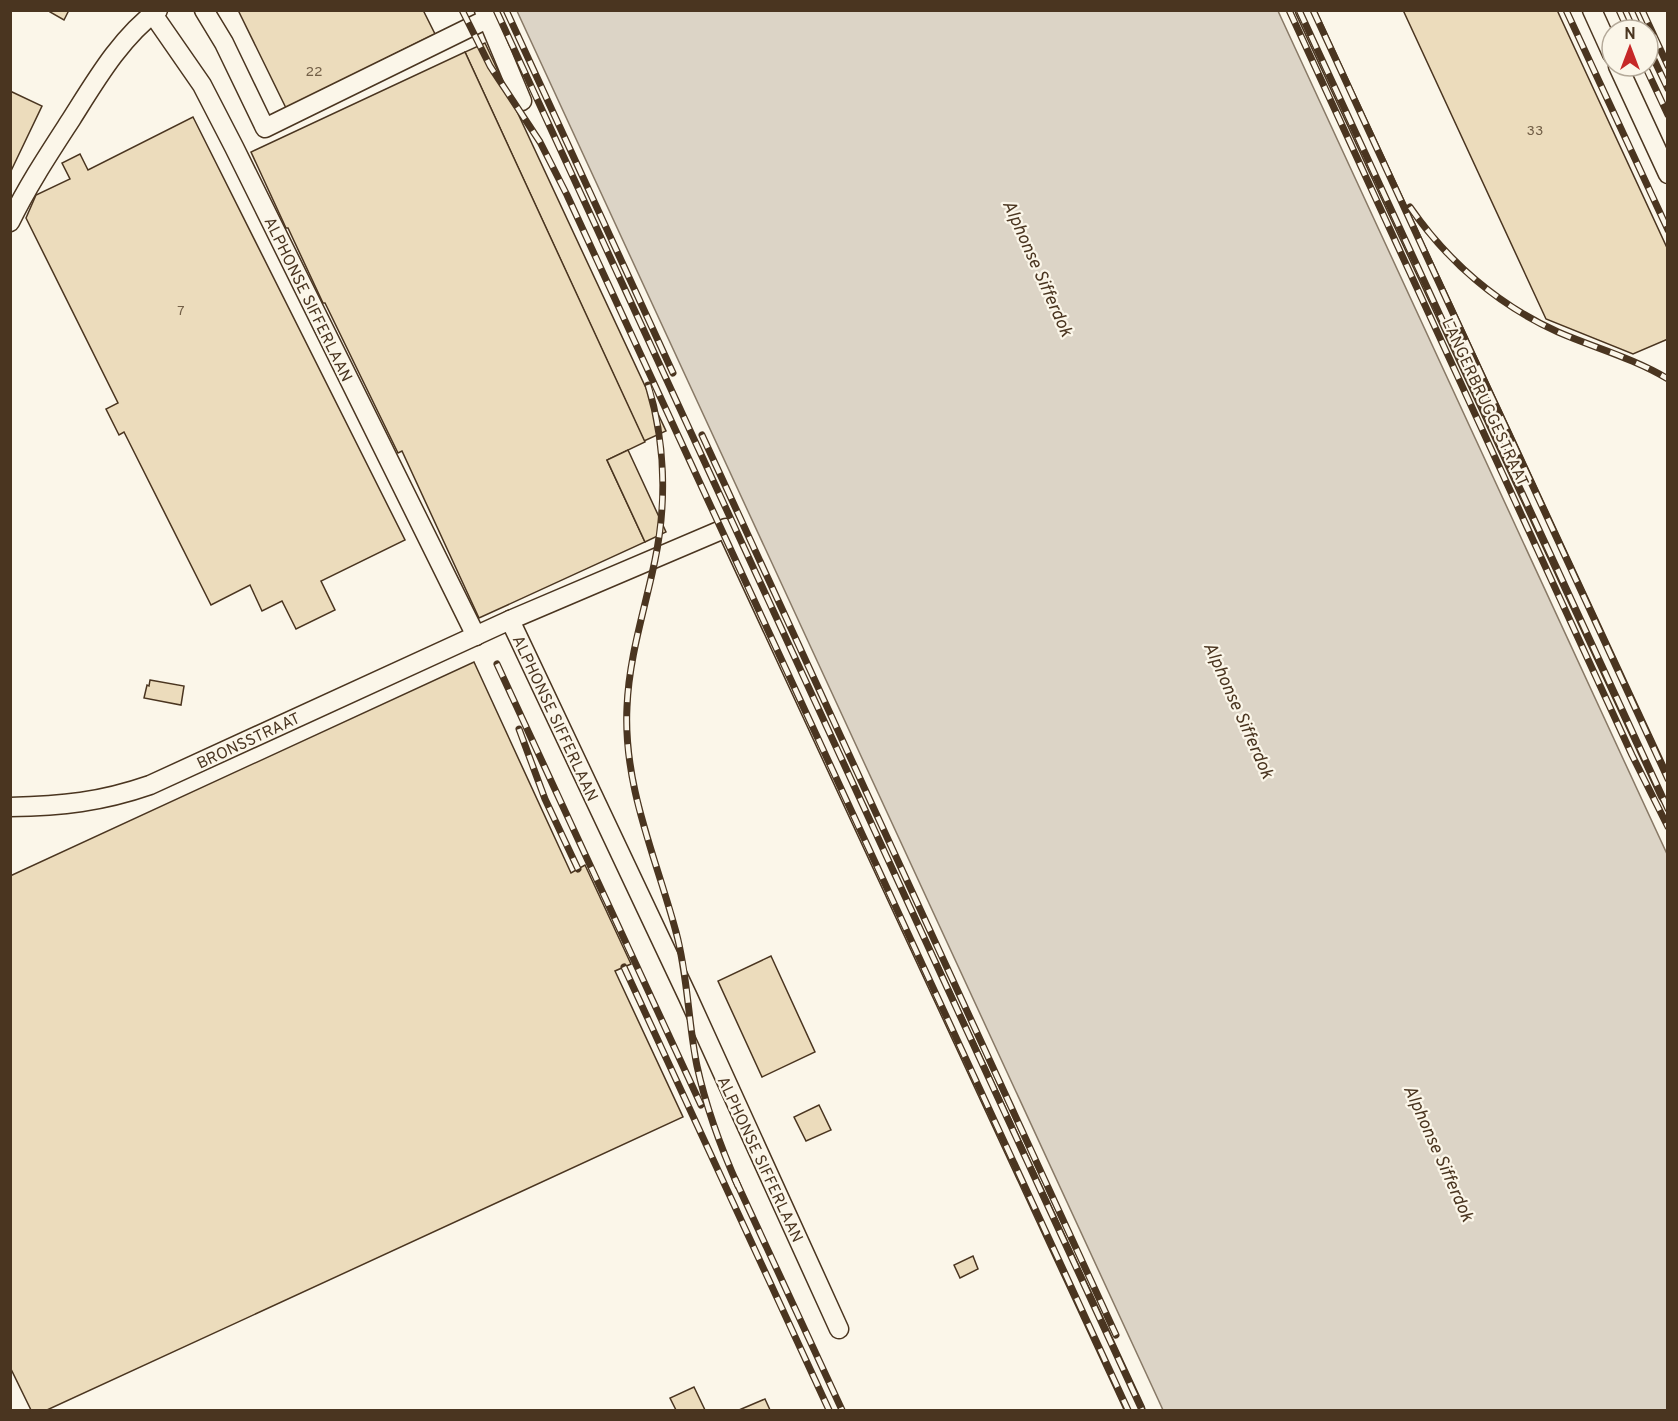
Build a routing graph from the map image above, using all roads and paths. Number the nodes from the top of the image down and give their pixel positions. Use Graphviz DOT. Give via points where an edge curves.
graph roads {
  1 [pos="204,10"];
  2 [pos="1305,10"];
  3 [pos="1592,10"];
  4 [pos="154,12"];
  5 [pos="486,15"];
  6 [pos="1600,28"];
  7 [pos="1624,78"];
  8 [pos="522,101"];
  9 [pos="1668,174"];
  10 [pos="10,222"];
  11 [pos="510,620"];
  12 [pos="476,636"];
  13 [pos="1668,794"];
  14 [pos="10,807"];
  15 [pos="839,1329"];
  16 [pos="1135,1410"];
  1 -- 5 [label="street" via="265,128"];
  2 -- 13 [label="street, LANGERBRUGGESTRAAT"];
  3 -- 6 [label="street"];
  4 -- 10 [label="street" via="132,32 90,90"];
  4 -- 12 [label="street, ALPHONSE SIFFERLAAN" via="202,85 234,147"];
  5 -- 8 [label="street"];
  7 -- 9 [label="street"];
  11 -- 12 [label="street, ALPHONSE SIFFERLAAN"];
  11 -- 15 [label="street, ALPHONSE SIFFERLAAN"];
  11 -- 16 [label="street" via="726,528"];
  12 -- 14 [label="street, BRONSSTRAAT" via="150,785 117,797 80,803"];
}
